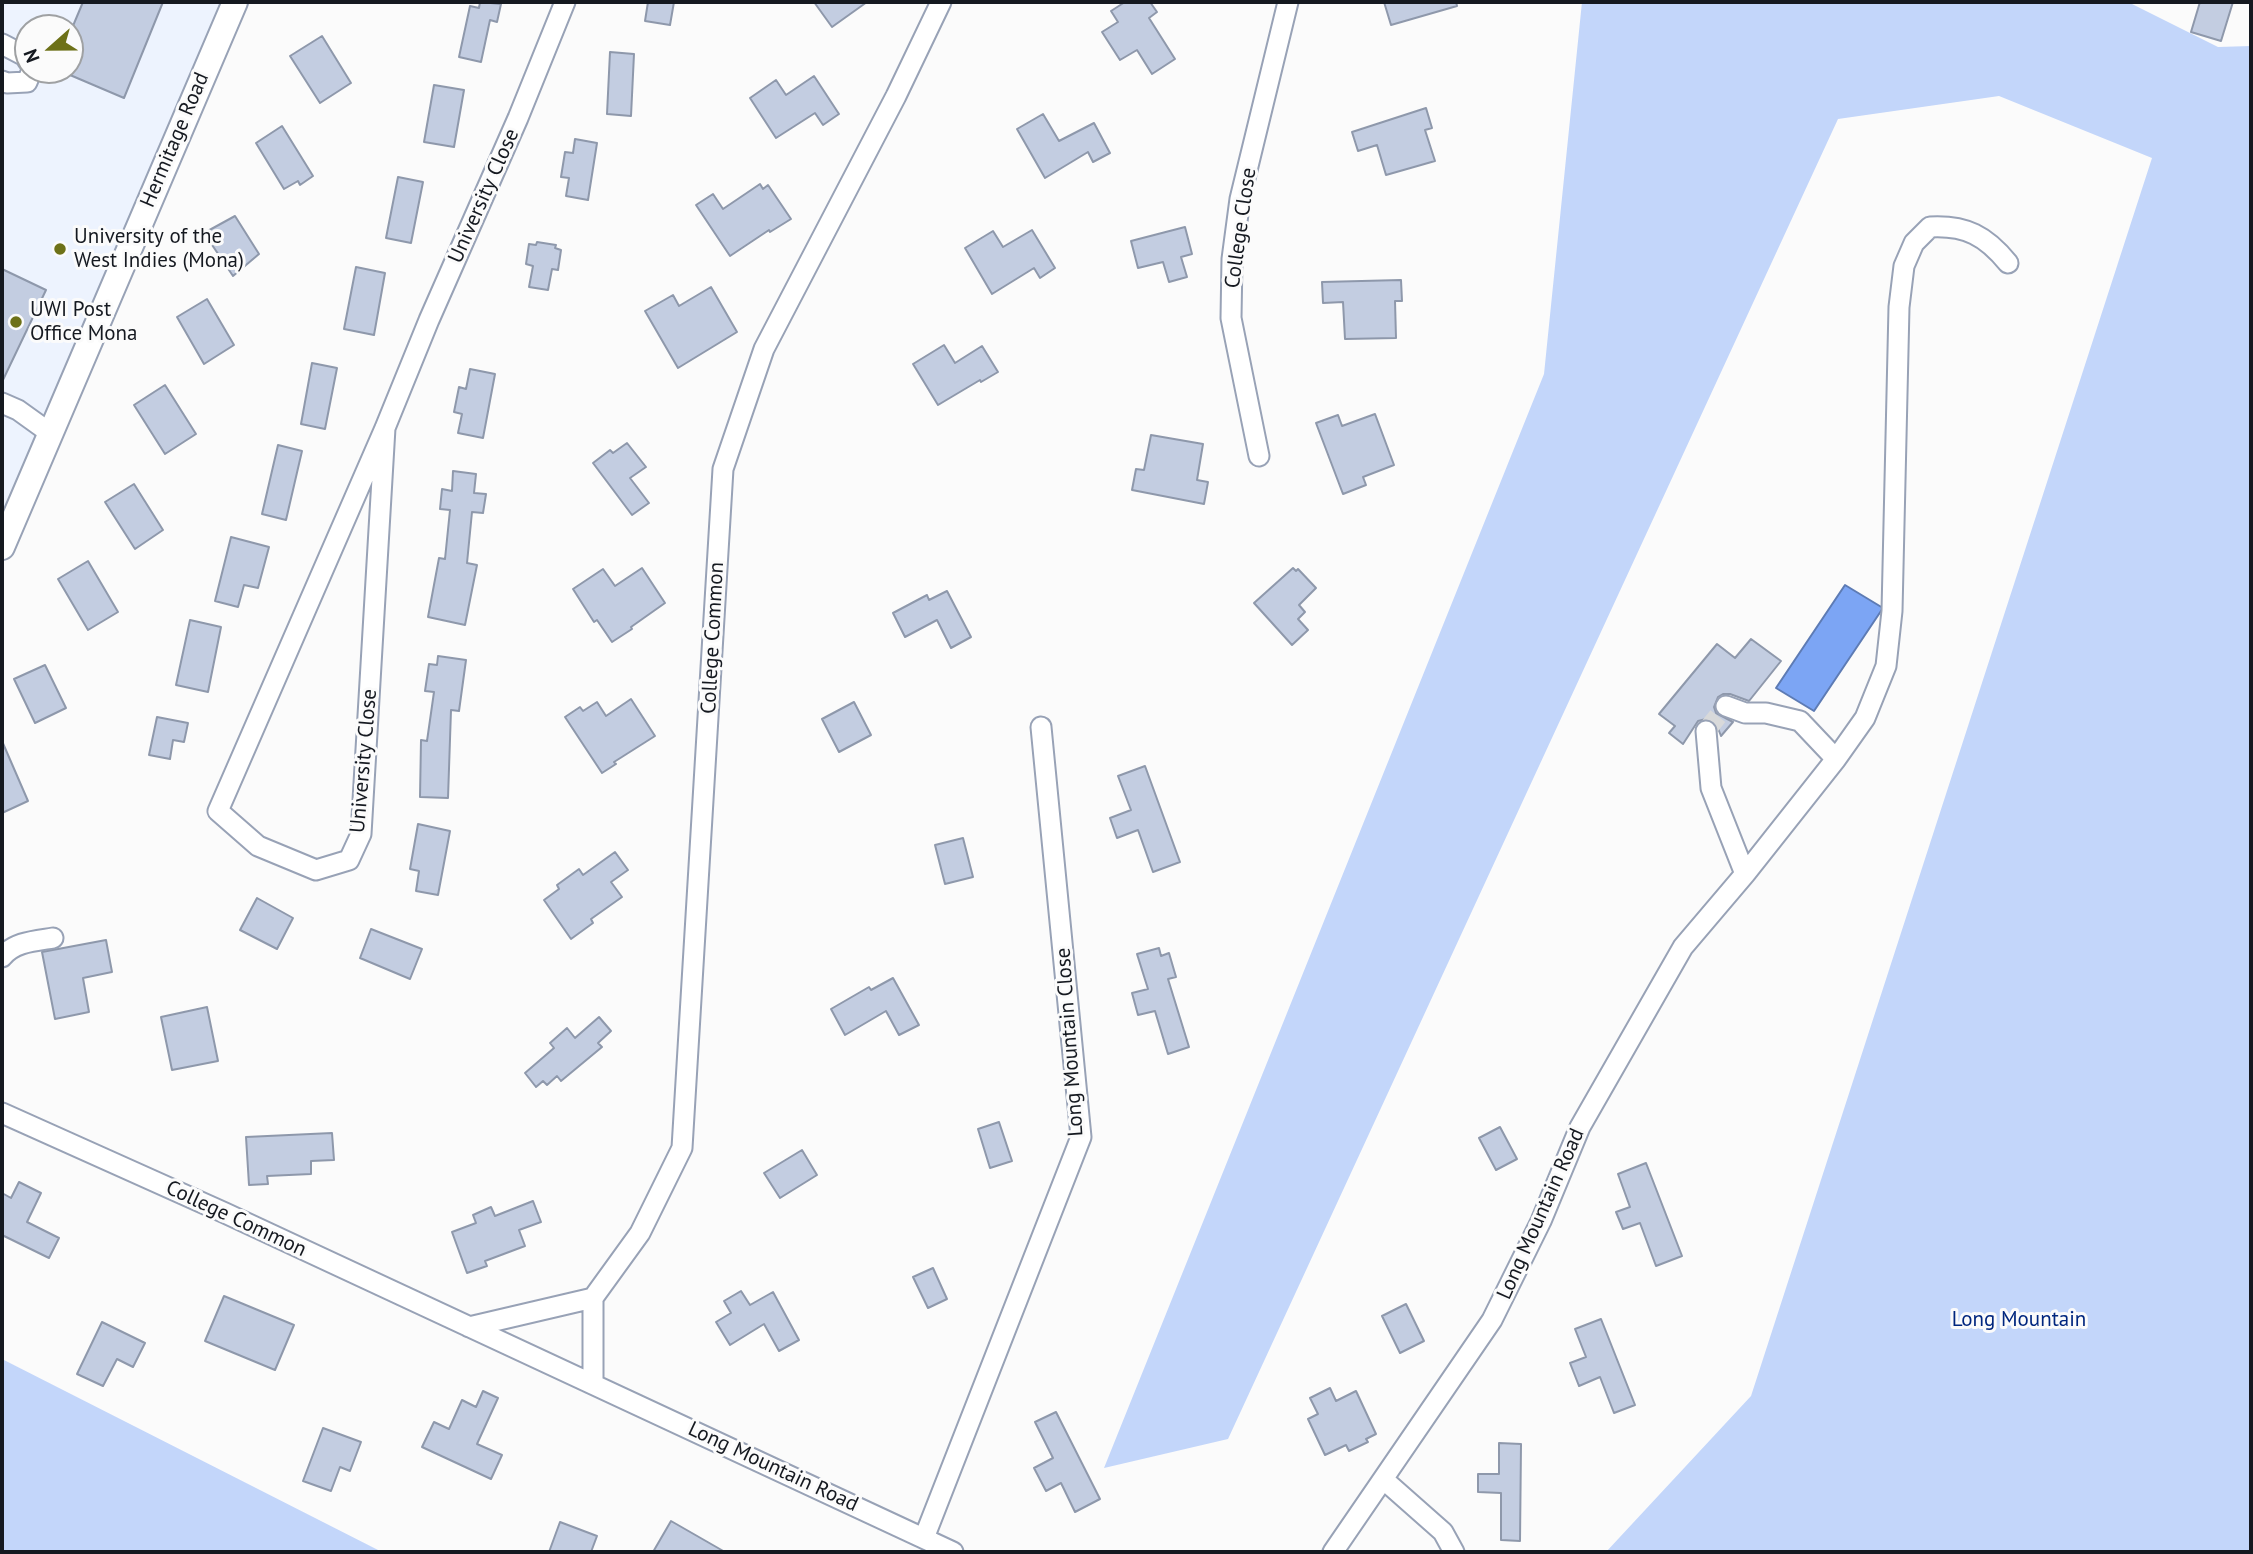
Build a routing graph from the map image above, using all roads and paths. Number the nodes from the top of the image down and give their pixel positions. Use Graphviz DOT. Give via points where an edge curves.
graph roads {
  1 [pos="235,2"];
  2 [pos="565,2"];
  3 [pos="941,2"];
  4 [pos="1288,2"];
  5 [pos="2008,262"];
  6 [pos="2,403"];
  7 [pos="385,428"];
  8 [pos="50,433"];
  9 [pos="1259,456"];
  10 [pos="2,547"];
  11 [pos="1726,706"];
  12 [pos="1041,727"];
  13 [pos="1706,731"];
  14 [pos="1836,759"];
  15 [pos="1745,874"];
  16 [pos="53,938"];
  17 [pos="2,957"];
  18 [pos="2,1113"];
  19 [pos="593,1298"];
  20 [pos="469,1327"];
  21 [pos="593,1383"];
  22 [pos="1383,1479"];
  23 [pos="924,1538"];
  24 [pos="953,1552"];
  25 [pos="1333,1552"];
  26 [pos="1454,1552"];
  1 -- 8 [label="street, Hermitage Road"];
  2 -- 7 [label="street, University Close"];
  3 -- 19 [label="street, College Common" via="764,349 723,469 682,1148 640,1233"];
  4 -- 9 [label="street, College Close" via="1240,199 1232,259 1231,318"];
  5 -- 14 [label="street, Long Mountain Road" via="1991,243 1947,226 1930,227 1914,243 1904,266 1899,307 1892,611 1886,666 1865,718"];
  6 -- 8 [label="street"];
  7 -- 7 [label="street, University Close" via="218,811 258,846 316,870 349,860 361,834"];
  8 -- 10 [label="street, Hermitage Road"];
  11 -- 14 [label="street" via="1800,721"];
  12 -- 23 [label="street, Long Mountain Close" via="1081,1137"];
  13 -- 15 [label="street" via="1711,788"];
  14 -- 15 [label="street, Long Mountain Road"];
  15 -- 22 [label="street, Long Mountain Road" via="1683,947 1580,1127 1541,1221 1492,1320"];
  16 -- 17 [label="street" via="24,942"];
  18 -- 20 [label="street, College Common"];
  19 -- 20 [label="street"];
  19 -- 21 [label="street"];
  20 -- 21 [label="street, College Common"];
  21 -- 23 [label="street, Long Mountain Road"];
  22 -- 25 [label="street, Long Mountain Road"];
  22 -- 26 [label="street" via="1443,1532"];
  23 -- 24 [label="street, Long Mountain Road"];
}
